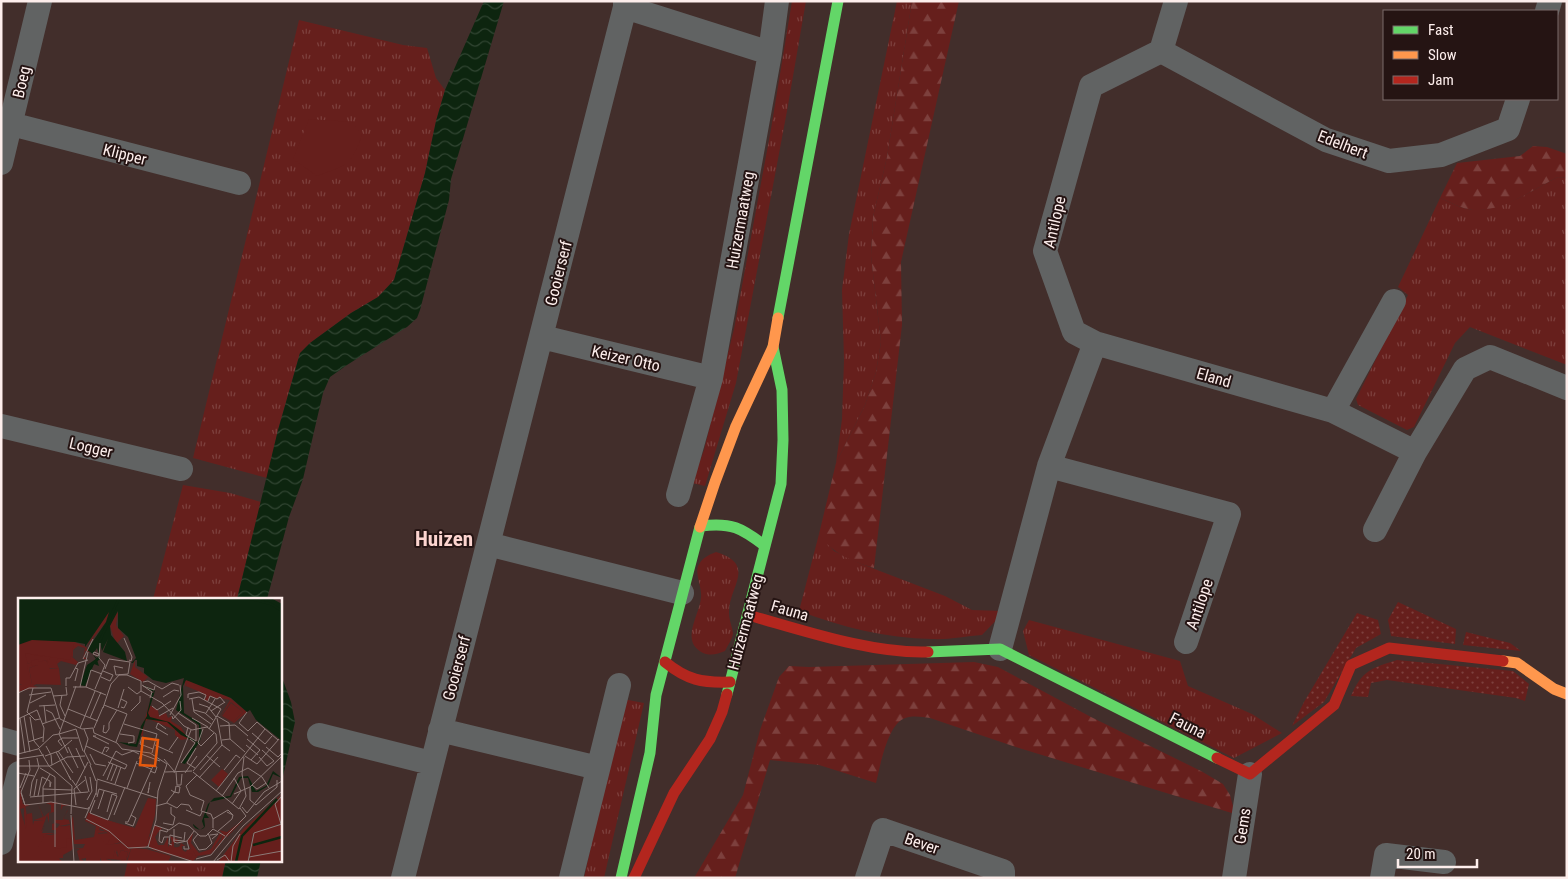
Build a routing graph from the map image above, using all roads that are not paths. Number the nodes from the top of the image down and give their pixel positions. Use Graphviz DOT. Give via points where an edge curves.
graph roads {
  1 [pos="40,1"];
  2 [pos="777,1"];
  3 [pos="838,1"];
  4 [pos="1176,1"];
  5 [pos="625,4"];
  6 [pos="1161,51"];
  7 [pos="770,53"];
  8 [pos="1518,100"];
  9 [pos="11,124"];
  10 [pos="1,163"];
  11 [pos="239,183"];
  12 [pos="1394,301"];
  13 [pos="542,337"];
  14 [pos="1096,343"];
  15 [pos="773,346"];
  16 [pos="711,378"];
  17 [pos="1567,388"];
  18 [pos="1333,411"];
  19 [pos="1,426"];
  20 [pos="1415,452"];
  21 [pos="1049,466"];
  22 [pos="181,469"];
  23 [pos="678,495"];
  24 [pos="701,526"];
  25 [pos="1375,530"];
  26 [pos="488,544"];
  27 [pos="765,546"];
  28 [pos="682,593"];
  29 [pos="748,615"];
  30 [pos="1186,642"];
  31 [pos="1000,649"];
  32 [pos="665,662"];
  33 [pos="730,682"];
  34 [pos="619,685"];
  35 [pos="1567,694"];
  36 [pos="440,730"];
  37 [pos="319,735"];
  38 [pos="1,739"];
  39 [pos="18,744"];
  40 [pos="431,763"];
  41 [pos="598,768"];
  42 [pos="1250,774"];
  43 [pos="18,776"];
  44 [pos="1,843"];
  45 [pos="1444,862"];
  46 [pos="403,878"];
  47 [pos="571,878"];
  48 [pos="621,878"];
  49 [pos="634,878"];
  50 [pos="867,878"];
  51 [pos="1003,878"];
  52 [pos="1234,878"];
  53 [pos="1382,878"];
  1 -- 9 [label="street, Boeg"];
  2 -- 7 [label="street, Huizermaatweg"];
  3 -- 15 [label="main road, Huizermaatweg"];
  4 -- 6 [label="street"];
  5 -- 7 [label="street"];
  5 -- 13 [label="street, Gooierserf"];
  6 -- 8 [label="street, Edelhert" via="1326,140 1389,161 1441,155 1508,129"];
  6 -- 14 [label="street, Antilope" via="1091,86 1045,251 1074,332"];
  7 -- 16 [label="street, Huizermaatweg"];
  9 -- 10 [label="street, Boeg"];
  9 -- 11 [label="street, Klipper"];
  12 -- 18 [label="street"];
  13 -- 16 [label="street, Keizer Otto"];
  13 -- 26 [label="street, Gooierserf"];
  14 -- 18 [label="street, Eland"];
  14 -- 21 [label="street"];
  15 -- 24 [label="main road, Huizermaatweg" via="753,385"];
  15 -- 27 [label="main road, Huizermaatweg" via="782,390 784,440 781,484"];
  16 -- 23 [label="street, Huizermaatweg"];
  17 -- 20 [label="street" via="1490,357 1464,369"];
  18 -- 20 [label="street, Eland"];
  19 -- 22 [label="street, Logger"];
  20 -- 25 [label="street"];
  21 -- 30 [label="street, Antilope" via="1229,514"];
  21 -- 31 [label="street"];
  24 -- 27 [label="main road" via="721,523 736,526"];
  24 -- 28 [label="main road, Huizermaatweg"];
  26 -- 28 [label="street"];
  26 -- 36 [label="street, Gooierserf"];
  27 -- 29 [label="main road, Huizermaatweg"];
  28 -- 32 [label="main road, Huizermaatweg"];
  29 -- 31 [label="main road, Fauna" via="874,647 919,652"];
  29 -- 33 [label="main road, Huizermaatweg"];
  31 -- 42 [label="main road, Fauna"];
  32 -- 33 [label="main road" via="680,675 694,681"];
  32 -- 48 [label="main road, Huizermaatweg" via="652,714 650,753"];
  33 -- 49 [label="main road, Huizermaatweg" via="710,739 674,793"];
  34 -- 41 [label="street"];
  35 -- 42 [label="main road" via="1517,663 1389,648 1351,665 1334,705"];
  36 -- 40 [label="street, Gooierserf"];
  36 -- 41 [label="street"];
  37 -- 40 [label="street"];
  38 -- 39 [label="street"];
  40 -- 46 [label="street, Gooierserf"];
  41 -- 47 [label="street"];
  42 -- 52 [label="street, Gems"];
  43 -- 44 [label="street"];
  45 -- 53 [label="street" via="1386,855"];
  50 -- 51 [label="street, Bever" via="883,830 1002,871"];
}
